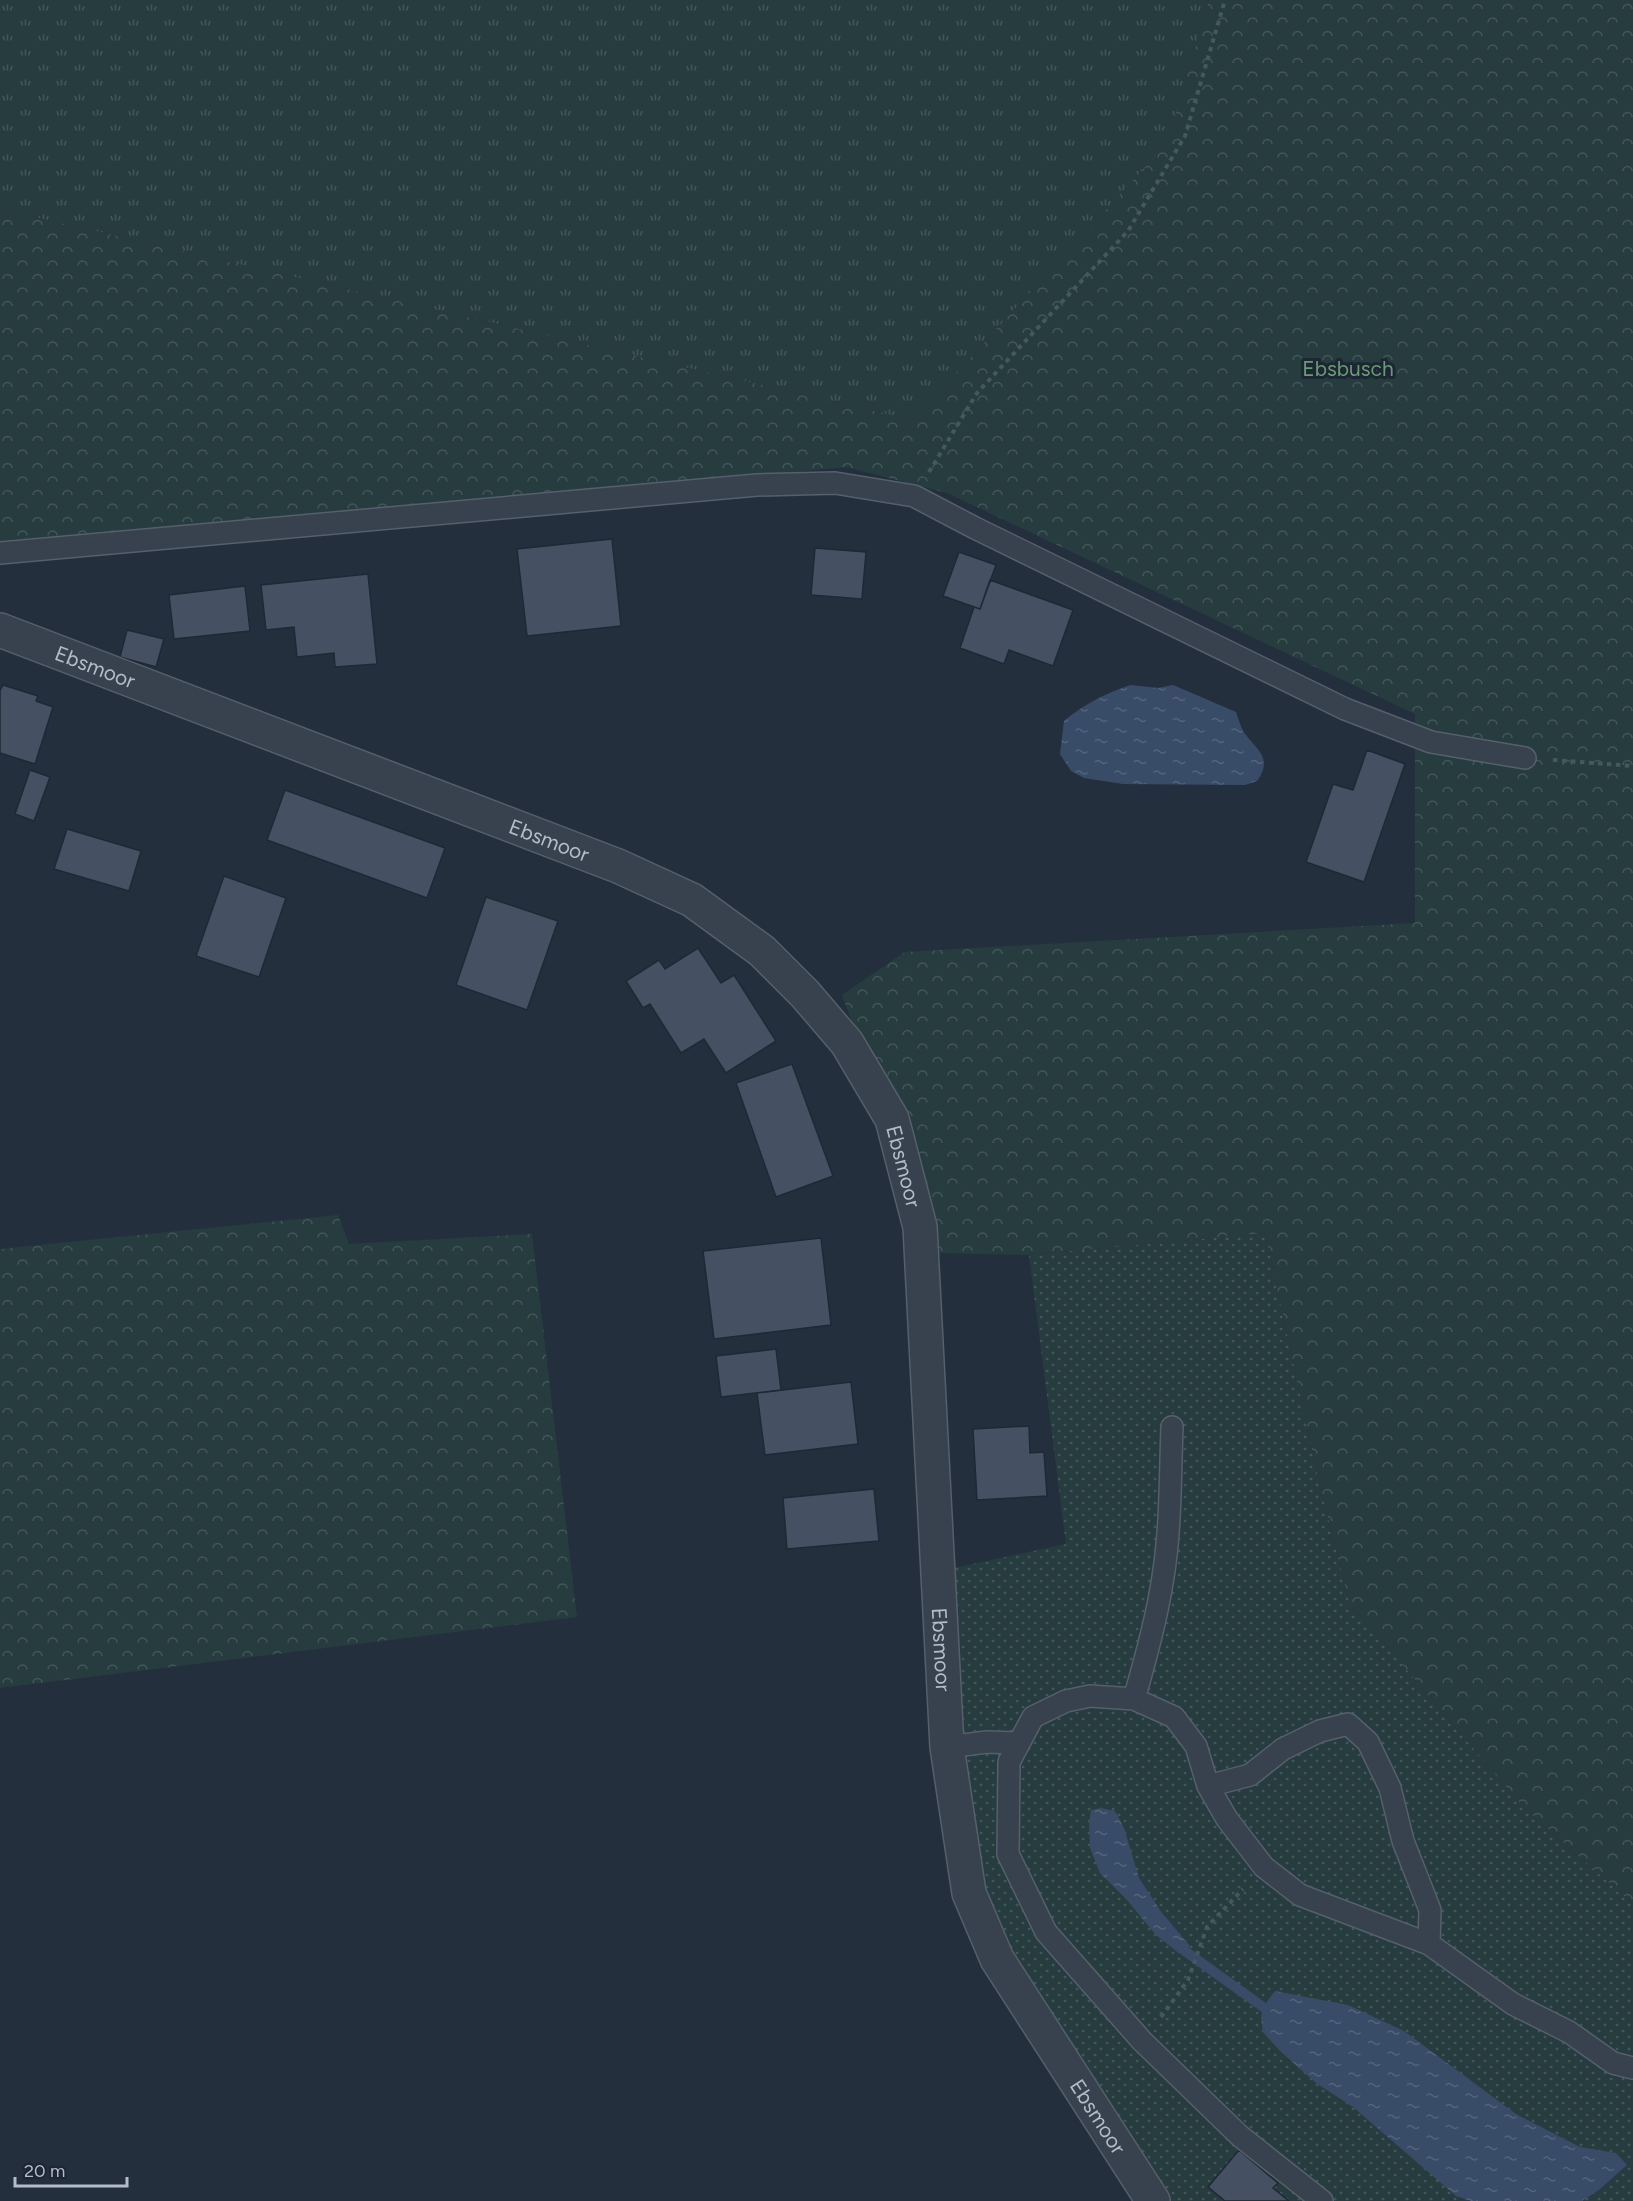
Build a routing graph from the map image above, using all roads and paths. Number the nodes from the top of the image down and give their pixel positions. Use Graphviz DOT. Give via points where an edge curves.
graph roads {
  1 [pos="1225,0"];
  2 [pos="914,496"];
  3 [pos="0,553"];
  4 [pos="0,630"];
  5 [pos="1525,758"];
  6 [pos="1633,766"];
  7 [pos="1172,1427"];
  8 [pos="1134,1699"];
  9 [pos="1019,1743"];
  10 [pos="947,1747"];
  11 [pos="1208,1786"];
  12 [pos="1264,1867"];
  13 [pos="1429,1944"];
  14 [pos="1142,2041"];
  15 [pos="1633,2068"];
  16 [pos="1149,2199"];
  17 [pos="1322,2201"];
  1 -- 2 [label="path" via="1185,136 1128,231 977,393"];
  2 -- 3 [label="lane" via="835,483 758,485"];
  2 -- 5 [label="lane" via="1345,709 1431,742"];
  4 -- 10 [label="street, Ebsmoor" via="618,866 693,900 762,951 847,1042 892,1119 920,1227"];
  5 -- 6 [label="path"];
  7 -- 8 [label="lane" via="1162,1582"];
  8 -- 9 [label="lane" via="1090,1696 1066,1701 1033,1717"];
  8 -- 11 [label="lane" via="1174,1717 1196,1746"];
  9 -- 10 [label="lane"];
  9 -- 14 [label="lane" via="1010,1762 1008,1854 1047,1932"];
  10 -- 16 [label="street, Ebsmoor" via="969,1893 997,1959"];
  11 -- 12 [label="lane" via="1227,1820"];
  11 -- 13 [label="lane" via="1250,1775 1283,1749 1320,1731 1348,1724 1368,1742 1390,1788 1403,1841 1430,1910"];
  12 -- 13 [label="lane" via="1300,1895"];
  12 -- 14 [label="path" via="1207,1927 1188,1980"];
  13 -- 15 [label="lane" via="1513,2004 1569,2032 1613,2062"];
  14 -- 17 [label="lane" via="1240,2136"];
}
